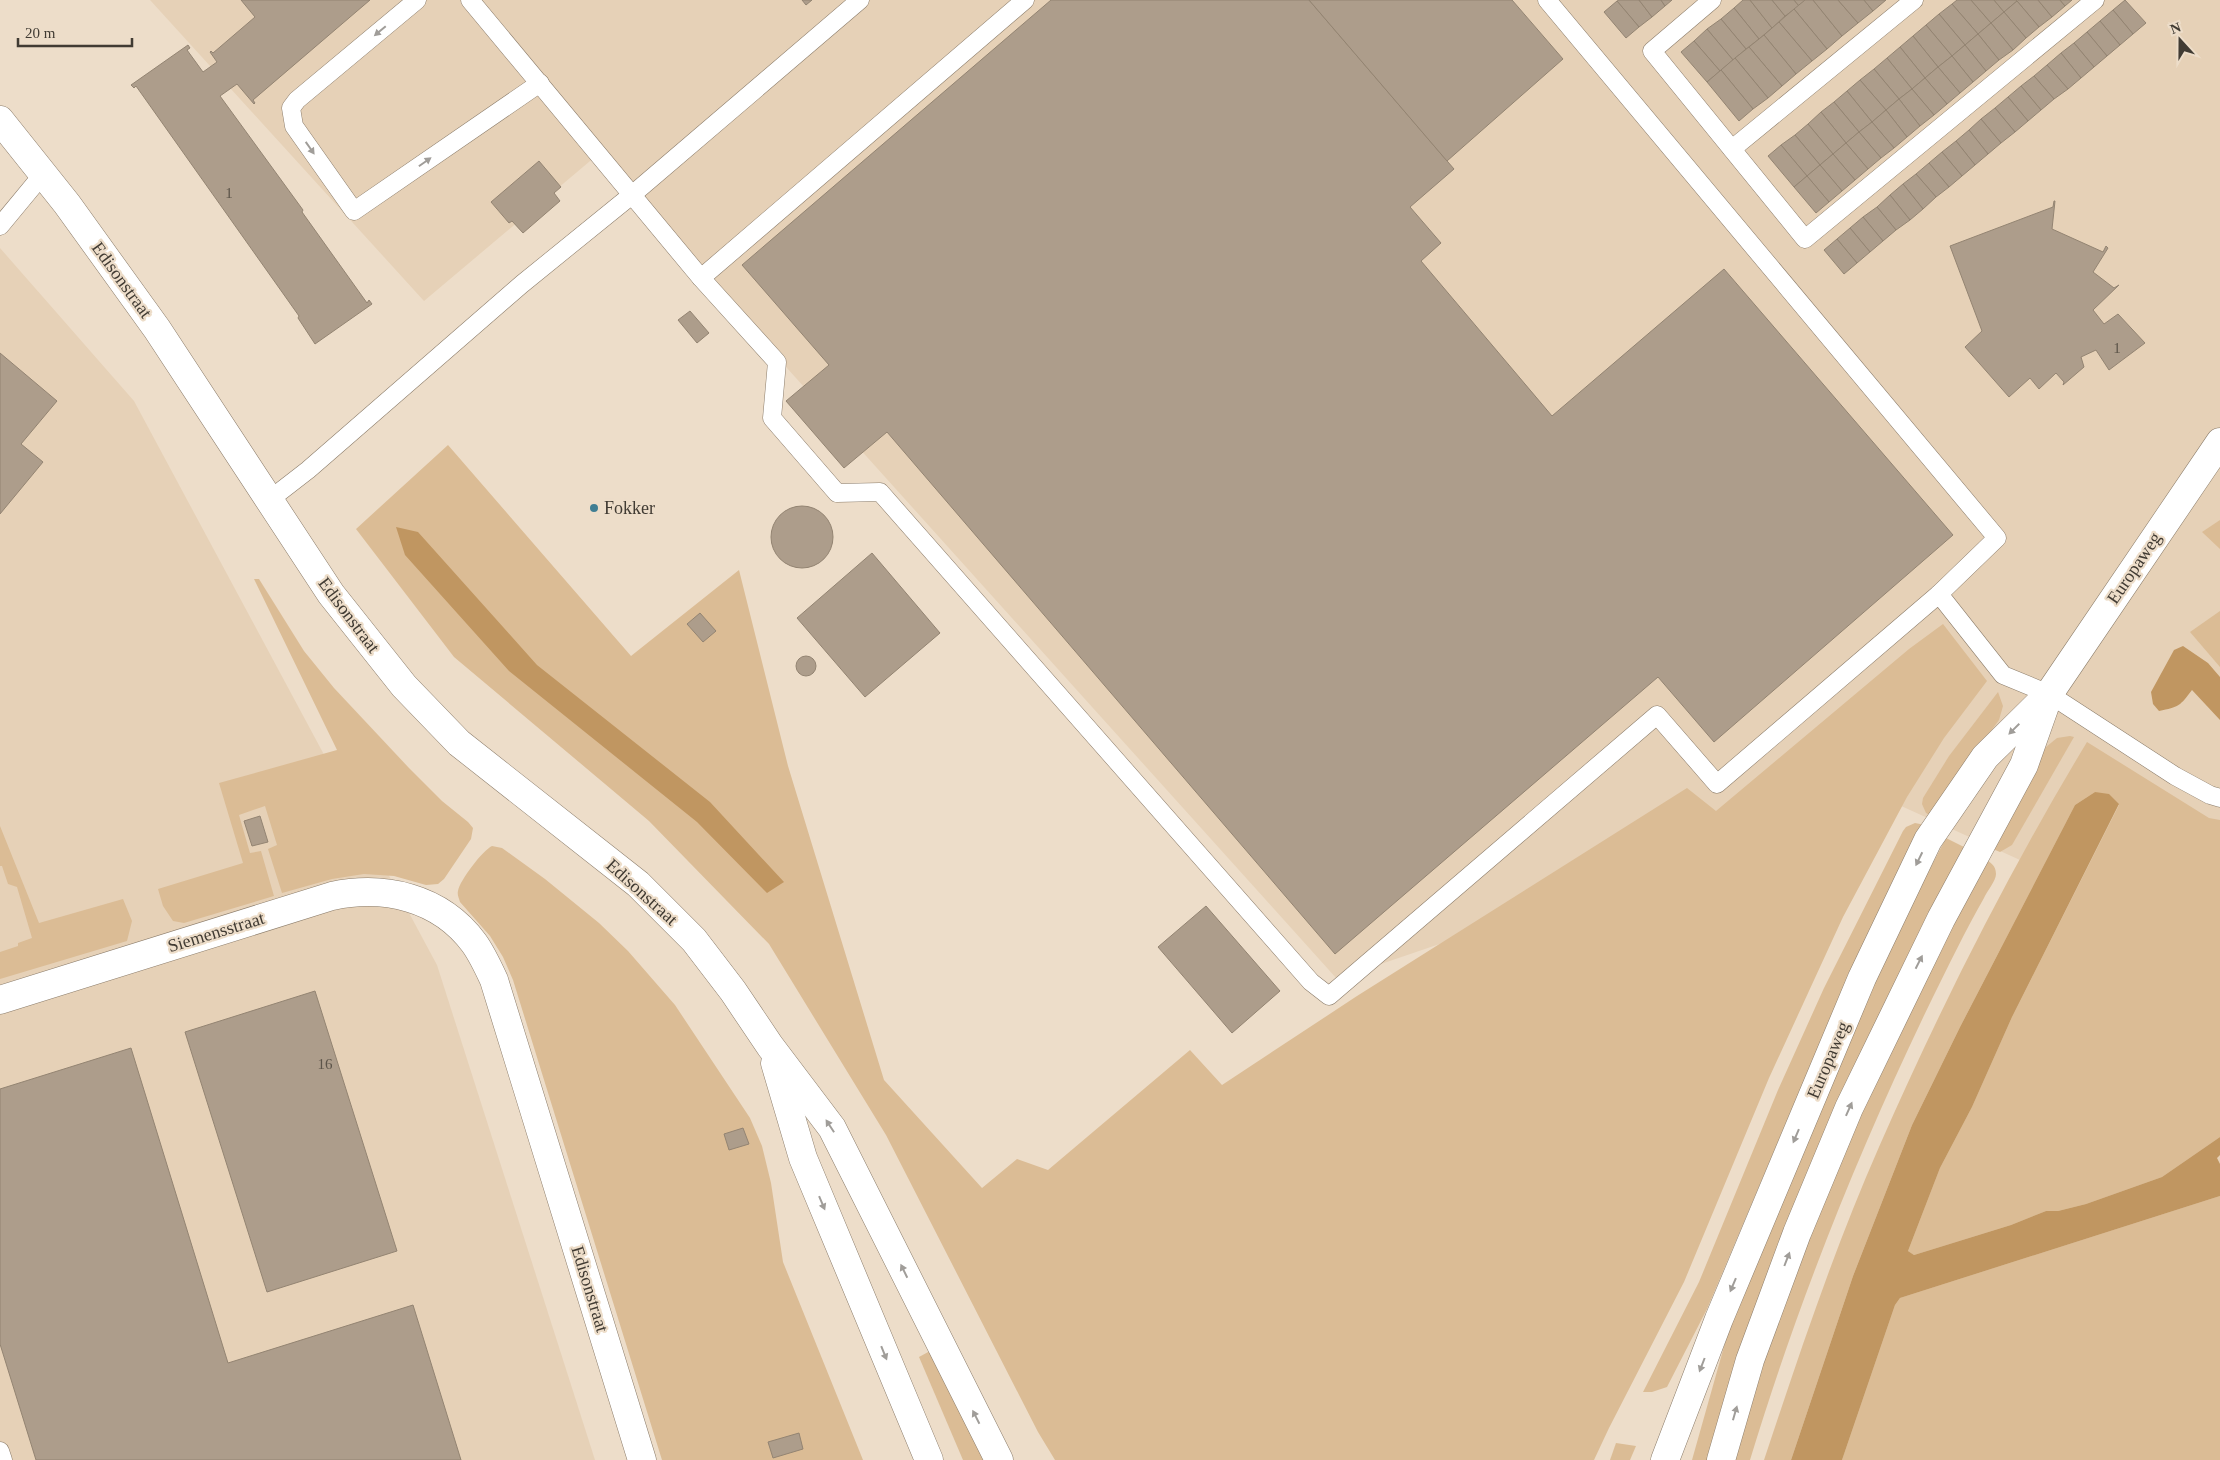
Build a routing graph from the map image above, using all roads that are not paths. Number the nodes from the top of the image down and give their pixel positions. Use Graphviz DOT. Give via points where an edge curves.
graph roads {
  1 [pos="417,0"];
  2 [pos="470,0"];
  3 [pos="860,0"];
  4 [pos="1025,0"];
  5 [pos="1547,0"];
  6 [pos="1712,0"];
  7 [pos="1914,0"];
  8 [pos="2095,0"];
  9 [pos="540,83"];
  10 [pos="0,120"];
  11 [pos="1732,149"];
  12 [pos="43,174"];
  13 [pos="633,194"];
  14 [pos="0,226"];
  15 [pos="701,278"];
  16 [pos="2220,442"];
  17 [pos="268,501"];
  18 [pos="1939,594"];
  19 [pos="2049,694"];
  20 [pos="2220,798"];
  21 [pos="434,908"];
  22 [pos="0,1000"];
  23 [pos="770,1046"];
  24 [pos="0,1451"];
  25 [pos="3,1460"];
  26 [pos="642,1460"];
  27 [pos="929,1460"];
  28 [pos="999,1460"];
  29 [pos="1665,1460"];
  30 [pos="1721,1460"];
  1 -- 9 [label="lane, one-way" via="291,108 294,126 354,211"];
  2 -- 9 [label="lane"];
  3 -- 13 [label="lane"];
  4 -- 15 [label="lane"];
  5 -- 18 [label="lane" via="1997,538"];
  6 -- 11 [label="lane" via="1652,52"];
  7 -- 11 [label="lane"];
  8 -- 11 [label="lane" via="1805,239"];
  9 -- 13 [label="lane"];
  10 -- 12 [label="main road, Edisonstraat"];
  12 -- 14 [label="lane"];
  12 -- 17 [label="main road, Edisonstraat" via="157,329"];
  13 -- 15 [label="lane"];
  13 -- 17 [label="lane" via="522,284"];
  15 -- 18 [label="lane" via="777,362 772,418 837,493 880,492 1304,974 1329,996 1657,715 1717,784"];
  16 -- 19 [label="main road, Europaweg"];
  17 -- 23 [label="main road, Edisonstraat" via="331,594 404,686 459,744 638,884 694,940"];
  18 -- 19 [label="lane" via="2003,675"];
  19 -- 20 [label="lane" via="2175,776"];
  19 -- 29 [label="main road, Europaweg, one-way" via="1985,757 1928,840 1862,978 1719,1319"];
  30 -- 19 [label="main road, Europaweg, one-way" via="1750,1360 1797,1233 1849,1108 1940,919 2024,765"];
  21 -- 22 [label="main road, Siemensstraat" via="396,893 374,891 332,896"];
  21 -- 26 [label="main road, Edisonstraat" via="474,942 494,980"];
  23 -- 27 [label="main road, Edisonstraat, one-way" via="803,1158"];
  28 -- 23 [label="main road, Edisonstraat, one-way" via="832,1128"];
  24 -- 25 [label="lane"];
}
